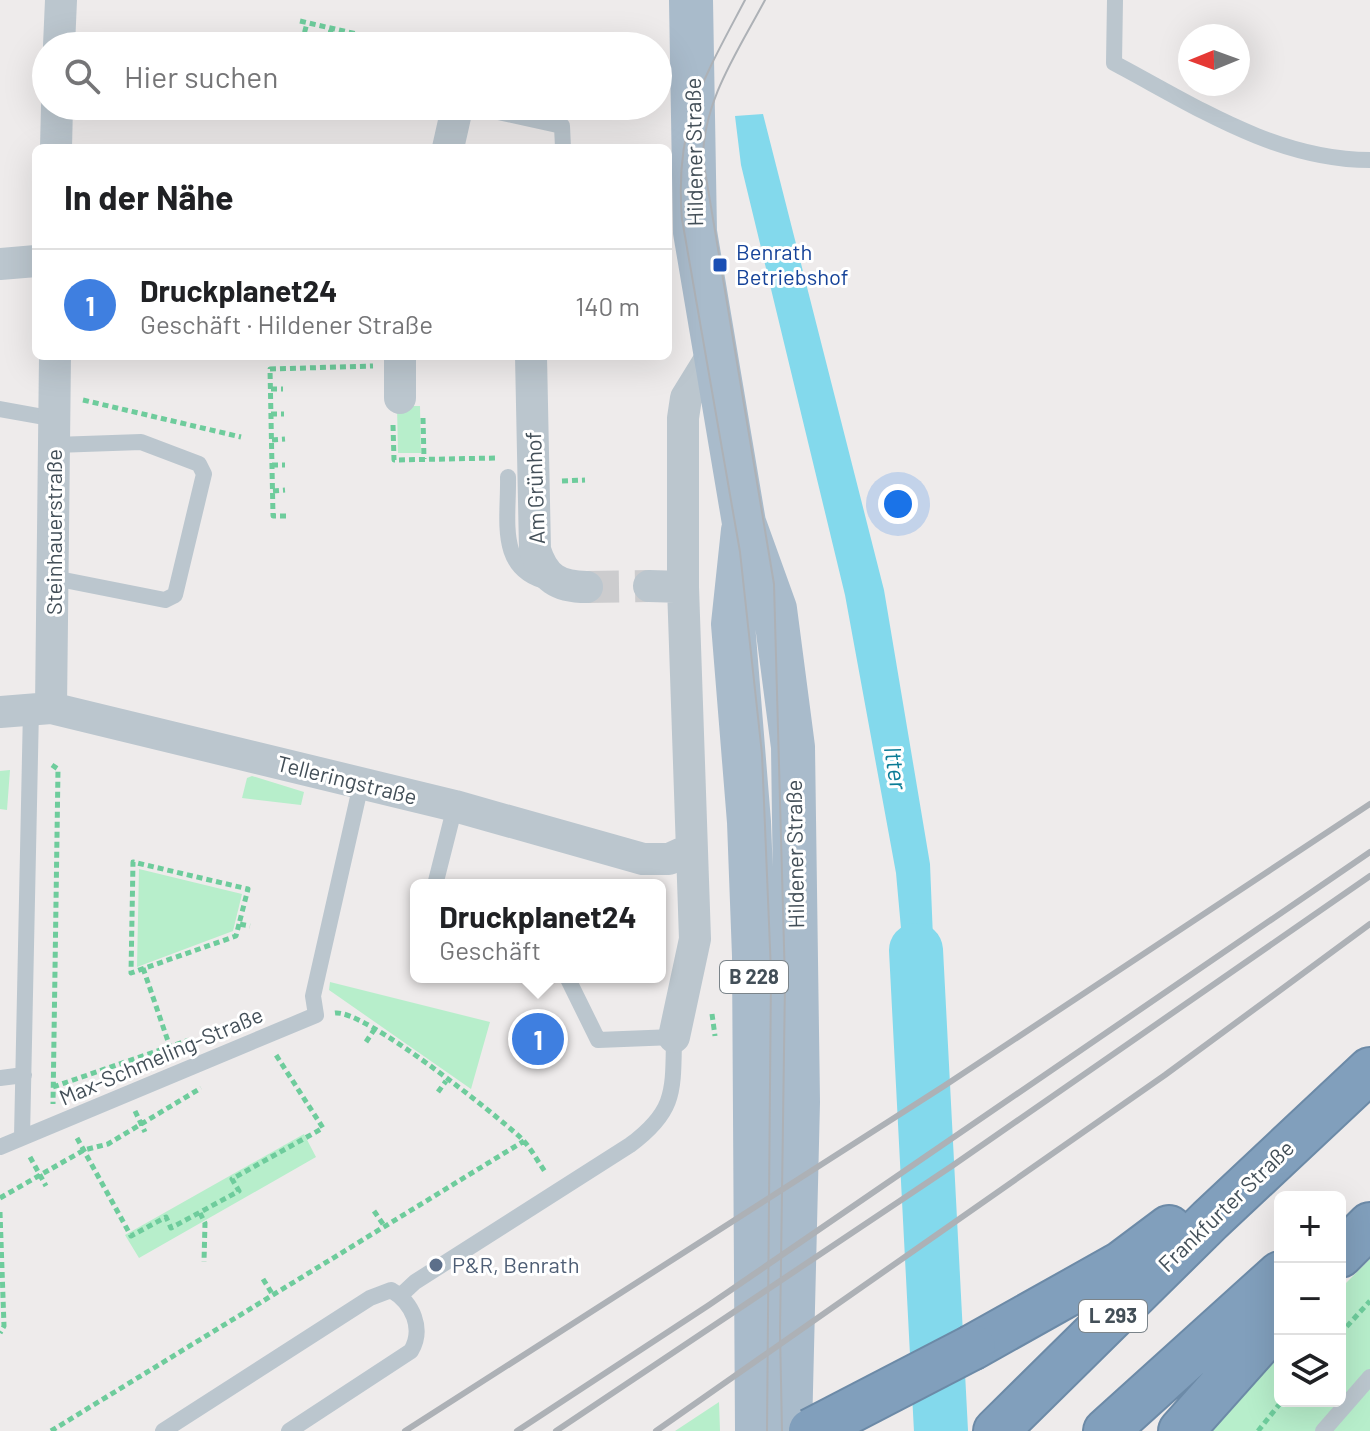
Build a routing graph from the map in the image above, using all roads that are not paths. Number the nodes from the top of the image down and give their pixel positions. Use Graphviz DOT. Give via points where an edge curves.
graph roads {
  1 [pos="61,0"];
  2 [pos="691,0"];
  3 [pos="1115,0"];
  4 [pos="60,32"];
  5 [pos="57,120"];
  6 [pos="461,125"];
  7 [pos="56,144"];
  8 [pos="563,144"];
  9 [pos="1370,160"];
  10 [pos="32,261"];
  11 [pos="0,264"];
  12 [pos="715,351"];
  13 [pos="55,360"];
  14 [pos="531,360"];
  15 [pos="400,361"];
  16 [pos="400,398"];
  17 [pos="0,409"];
  18 [pos="55,419"];
  19 [pos="508,477"];
  20 [pos="744,523"];
  21 [pos="54,578"];
  22 [pos="572,585"];
  23 [pos="649,586"];
  24 [pos="683,587"];
  25 [pos="27,710"];
  26 [pos="361,784"];
  27 [pos="455,806"];
  28 [pos="691,849"];
  29 [pos="437,879"];
  30 [pos="570,983"];
  31 [pos="674,1037"];
  32 [pos="1370,1070"];
  33 [pos="24,1075"];
  34 [pos="0,1078"];
  35 [pos="22,1137"];
  36 [pos="0,1147"];
  37 [pos="1370,1193"];
  38 [pos="1346,1215"];
  39 [pos="1210,1220"];
  40 [pos="1370,1225"];
  41 [pos="1346,1249"];
  42 [pos="1274,1279"];
  43 [pos="400,1296"];
  44 [pos="1274,1327"];
  45 [pos="1370,1377"];
  46 [pos="1006,1422"];
  47 [pos="163,1431"];
  48 [pos="289,1431"];
  49 [pos="757,1431"];
  50 [pos="790,1431"];
  51 [pos="811,1431"];
  52 [pos="1106,1431"];
  53 [pos="1181,1431"];
  54 [pos="1323,1431"];
  1 -- 4 [label="street"];
  2 -- 12 [label="main road, Hildener Straße / B 228" via="686,179"];
  3 -- 9 [label="lane" via="1114,63 1251,135 1332,160"];
  5 -- 7 [label="street"];
  6 -- 8 [label="lane" via="562,126"];
  10 -- 11 [label="street"];
  12 -- 20 [label="main road, Hildener Straße / B 228"];
  12 -- 24 [label="street" via="686,398 683,418"];
  13 -- 18 [label="street, Steinhauerstraße"];
  14 -- 22 [label="street, Am Grünhof" via="535,550 546,574"];
  15 -- 16 [label="street"];
  17 -- 18 [label="lane"];
  18 -- 21 [label="street, Steinhauerstraße"];
  18 -- 21 [label="lane" via="141,442 199,464 204,474 175,595 165,600"];
  19 -- 22 [label="lane" via="512,558 522,573"];
  20 -- 49 [label="main road, Hildener Straße / B 228" via="733,624 754,956"];
  20 -- 50 [label="main road, Hildener Straße / B 228" via="775,609 793,747 798,1102"];
  21 -- 25 [label="street, Steinhauerstraße"];
  23 -- 24 [label="street"];
  24 -- 28 [label="street"];
  25 -- 26 [label="street, Telleringstraße"];
  25 -- 33 [label="lane, Max-Schmeling-Straße"];
  26 -- 27 [label="street, Telleringstraße"];
  26 -- 35 [label="lane, Max-Schmeling-Straße" via="313,996 316,1015"];
  27 -- 28 [label="street, Telleringstraße" via="643,859 669,859"];
  27 -- 29 [label="lane"];
  28 -- 31 [label="street" via="695,939"];
  30 -- 31 [label="lane" via="598,1040"];
  31 -- 43 [label="lane" via="673,1090 657,1124"];
  32 -- 39 [label="highway, Frankfurter Straße"];
  33 -- 34 [label="lane"];
  33 -- 35 [label="lane, Max-Schmeling-Straße"];
  35 -- 36 [label="lane, Max-Schmeling-Straße"];
  37 -- 38 [label="highway"];
  39 -- 46 [label="highway, Frankfurter Straße / L 293"];
  39 -- 51 [label="highway, bridge" via="1173,1225 1121,1264"];
  40 -- 41 [label="highway"];
  42 -- 52 [label="highway"];
  43 -- 47 [label="lane" via="391,1290 370,1298"];
  43 -- 48 [label="lane" via="416,1320 417,1340 411,1351"];
  44 -- 53 [label="highway"];
  45 -- 54 [label="lane"];
}
